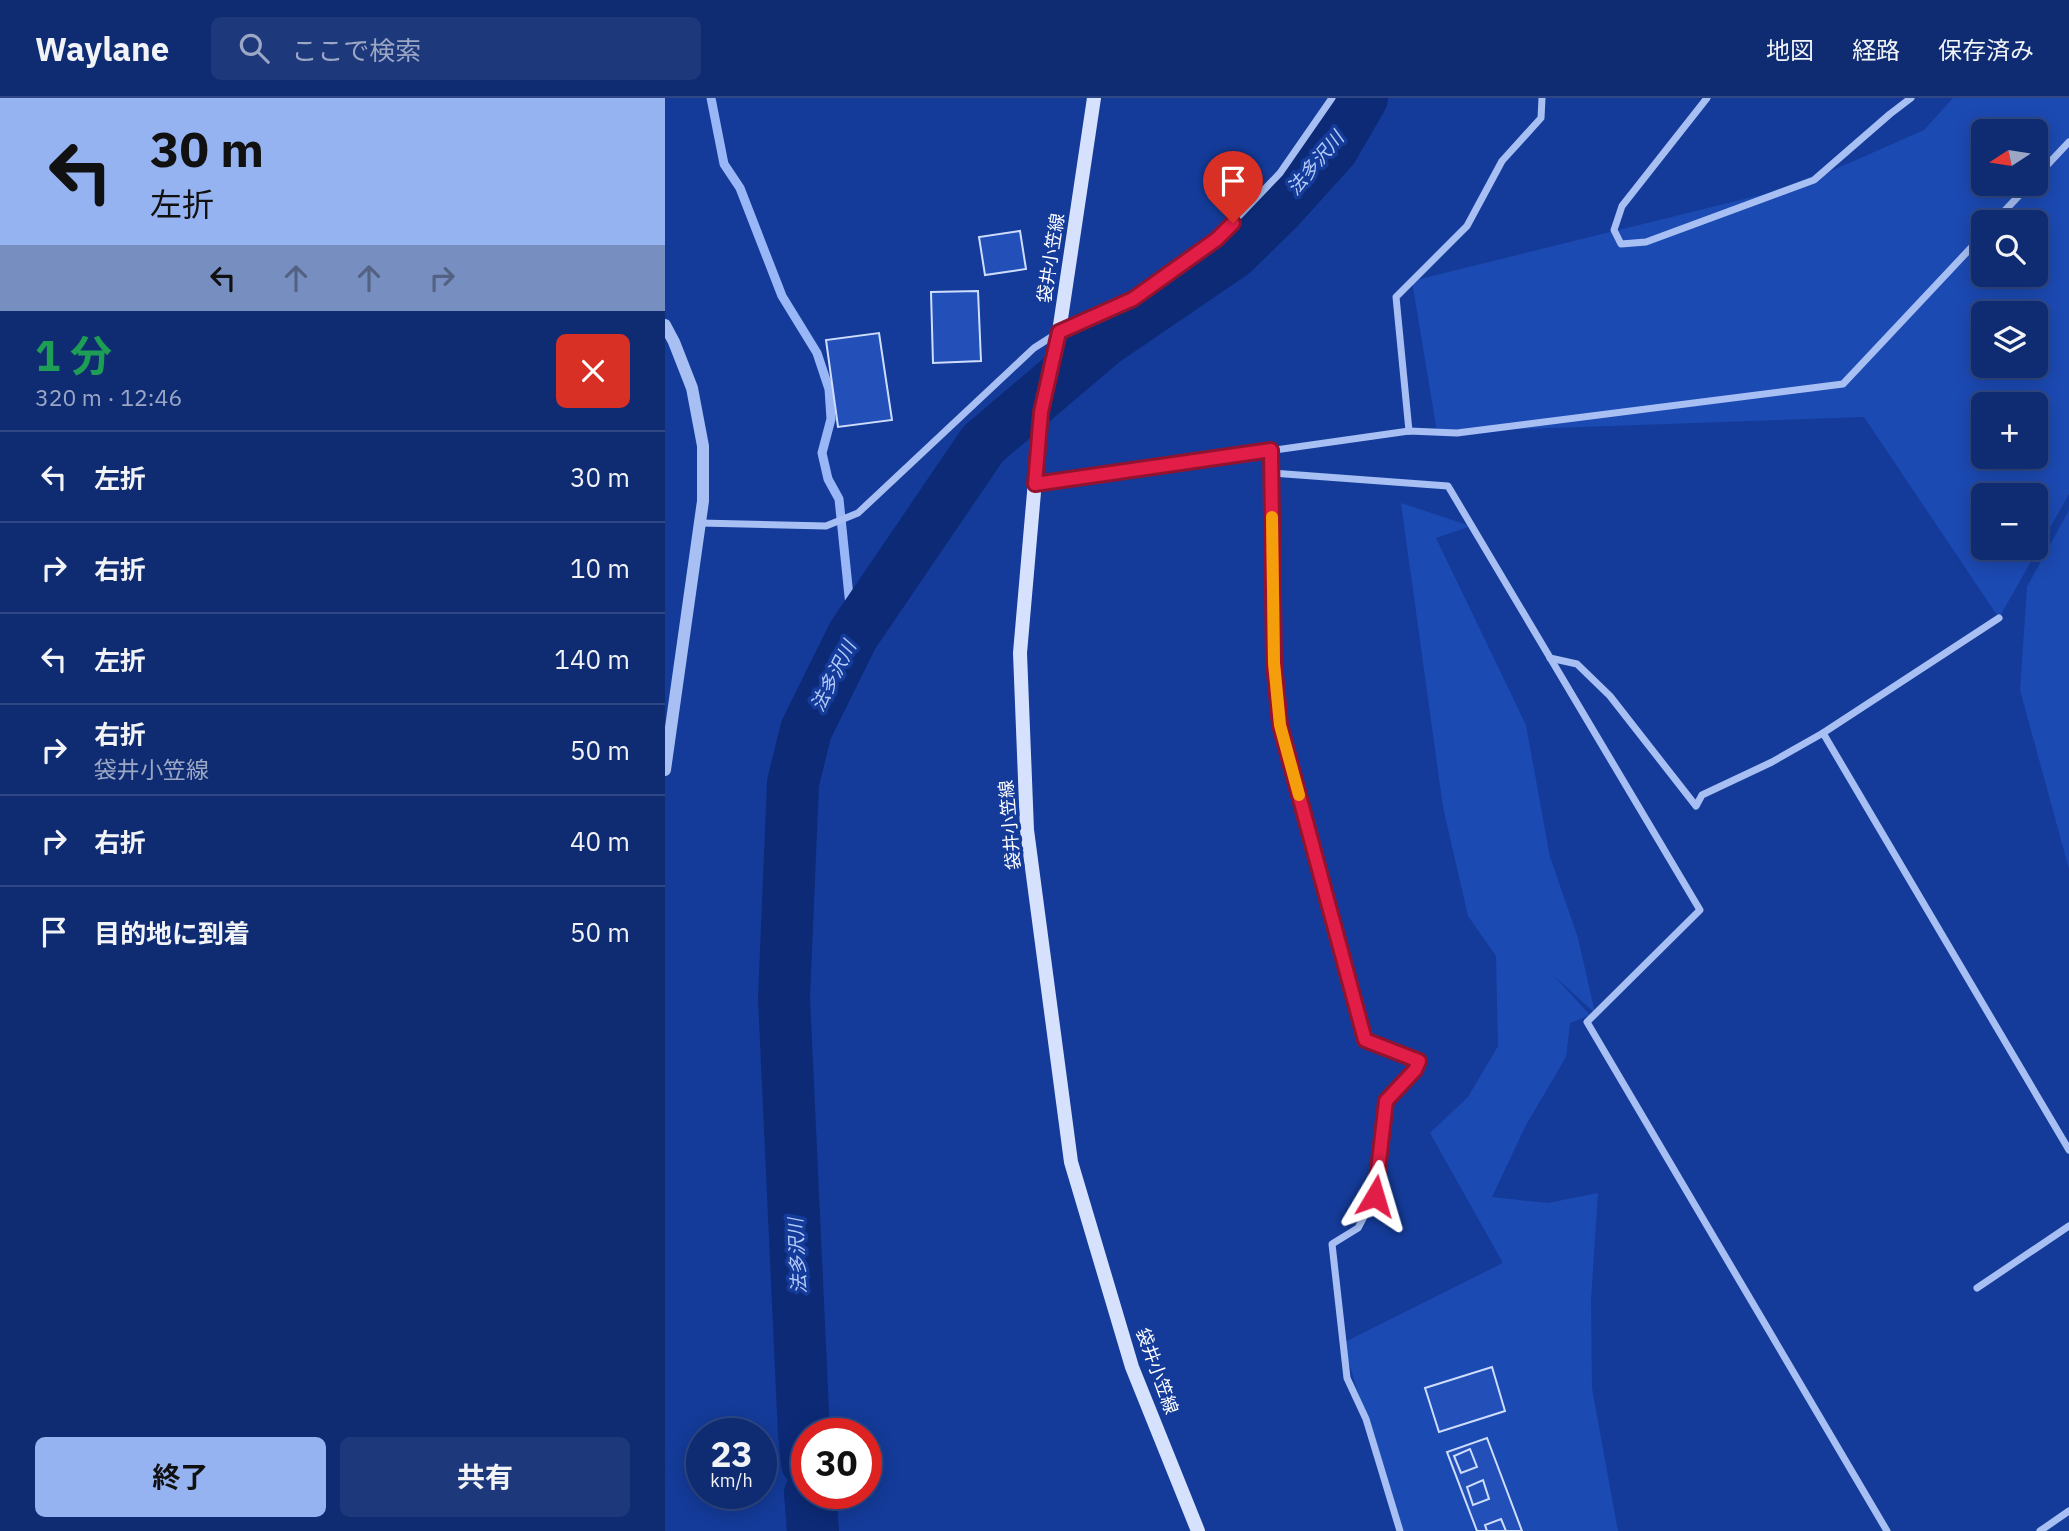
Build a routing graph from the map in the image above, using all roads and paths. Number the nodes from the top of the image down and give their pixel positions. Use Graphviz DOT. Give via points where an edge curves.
graph roads {
  1 [pos="1094,98"];
  2 [pos="1332,98"];
  3 [pos="1542,98"];
  4 [pos="1707,98"];
  5 [pos="1911,98"];
  6 [pos="2069,142"];
  7 [pos="2048,164"];
  8 [pos="2019,196"];
  9 [pos="2005,210"];
  10 [pos="1971,247"];
  11 [pos="665,325"];
  12 [pos="1058,338"];
  13 [pos="1409,430"];
  14 [pos="1271,450"];
  15 [pos="1272,473"];
  16 [pos="1035,484"];
  17 [pos="700,523"];
  18 [pos="1999,618"];
  19 [pos="1550,658"];
  20 [pos="1823,733"];
  21 [pos="665,770"];
  22 [pos="2069,1150"];
  23 [pos="2069,1226"];
  24 [pos="1977,1289"];
  25 [pos="2069,1511"];
  26 [pos="1198,1531"];
  27 [pos="1400,1531"];
  28 [pos="1887,1531"];
  29 [pos="2040,1531"];
  1 -- 12 [label="main road, 袋井小笠線"];
  2 -- 12 [label="street" via="1280,173 1217,239 1133,299"];
  3 -- 13 [label="street" via="1541,118 1502,161 1467,226 1396,297"];
  4 -- 5 [label="street" via="1622,206 1613,230 1621,244 1646,242 1814,180"];
  6 -- 7 [label="street"];
  8 -- 9 [label="street"];
  10 -- 13 [label="street" via="1843,384 1457,433"];
  11 -- 17 [label="street" via="692,388 703,446"];
  12 -- 16 [label="main road, 袋井小笠線" via="1041,412"];
  12 -- 17 [label="street" via="1034,348 858,513 826,526"];
  13 -- 14 [label="street"];
  14 -- 15 [label="street"];
  14 -- 16 [label="street"];
  15 -- 19 [label="street" via="1448,486"];
  15 -- 27 [label="street" via="1274,663 1280,725 1365,1040 1419,1061 1386,1101 1375,1196 1358,1228 1332,1244 1347,1378 1366,1419"];
  16 -- 26 [label="main road, 袋井小笠線" via="1020,653 1027,830 1070,1161 1132,1367"];
  17 -- 21 [label="street"];
  18 -- 20 [label="street"];
  19 -- 20 [label="street" via="1577,664 1610,696 1696,806 1702,795"];
  19 -- 28 [label="street" via="1700,910 1587,1022"];
  20 -- 22 [label="street"];
  23 -- 24 [label="street"];
  25 -- 29 [label="street"];
}
